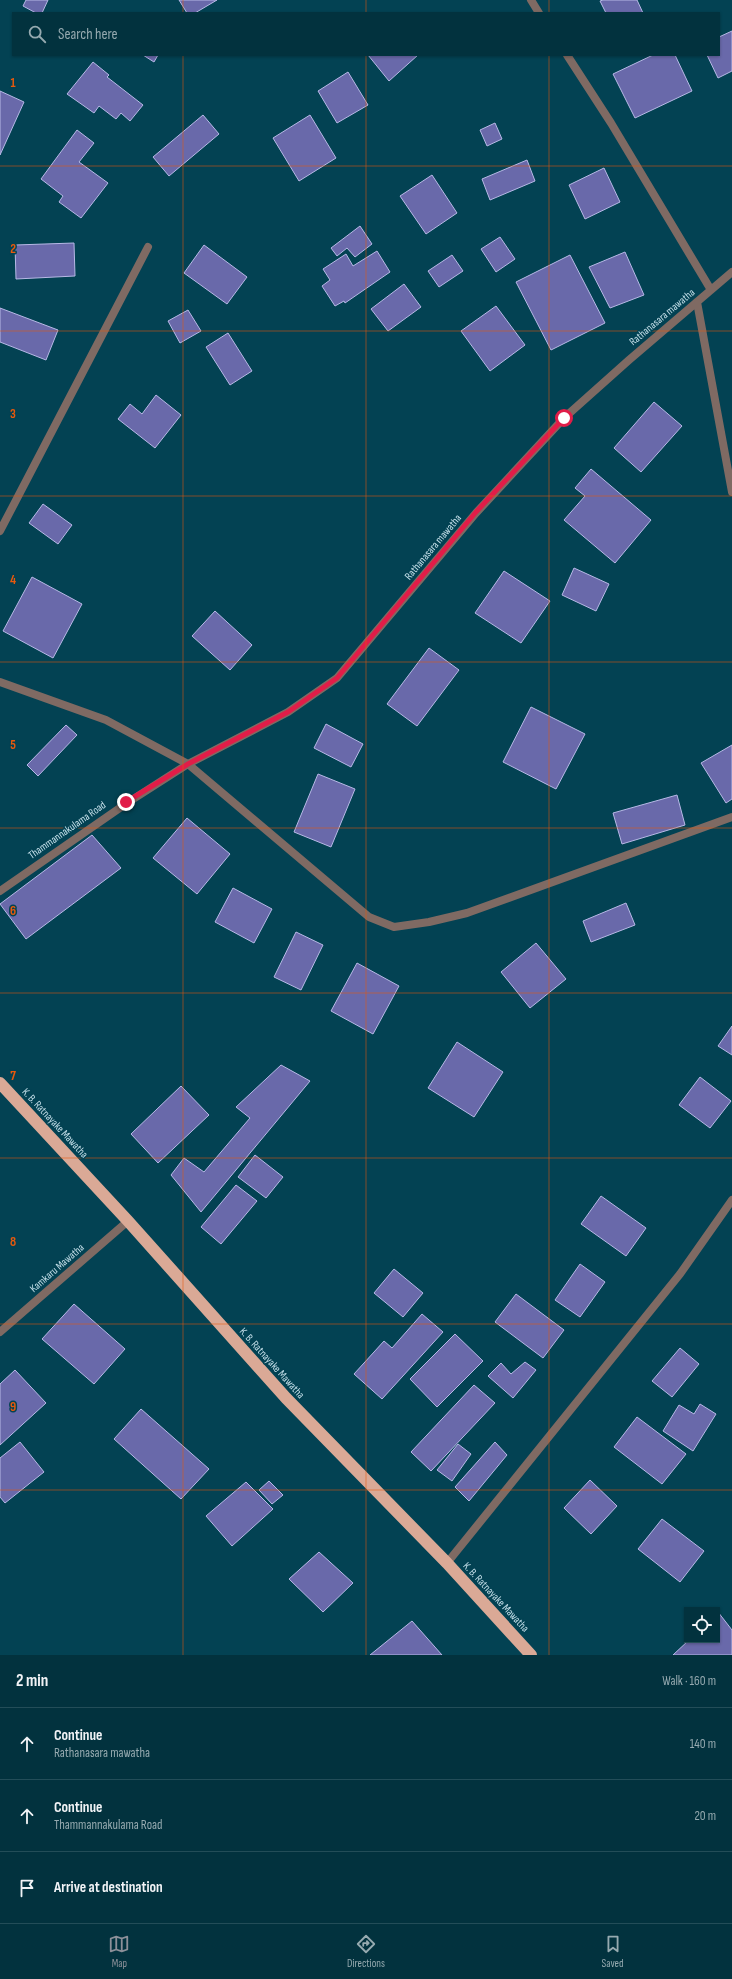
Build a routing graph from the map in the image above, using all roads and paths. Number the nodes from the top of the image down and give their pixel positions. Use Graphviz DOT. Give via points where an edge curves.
graph roads {
  1 [pos="531,0"];
  2 [pos="538,12"];
  3 [pos="568,56"];
  4 [pos="148,247"];
  5 [pos="732,272"];
  6 [pos="711,290"];
  7 [pos="697,302"];
  8 [pos="732,492"];
  9 [pos="0,531"];
  10 [pos="0,682"];
  11 [pos="188,764"];
  12 [pos="732,817"];
  13 [pos="0,891"];
  14 [pos="0,1083"];
  15 [pos="732,1200"];
  16 [pos="128,1221"];
  17 [pos="0,1332"];
  18 [pos="447,1563"];
  19 [pos="531,1655"];
  1 -- 2 [label="street"];
  3 -- 6 [label="street" via="612,123"];
  4 -- 9 [label="street"];
  5 -- 6 [label="street, Rathanasara mawatha"];
  6 -- 7 [label="street, Rathanasara mawatha"];
  7 -- 8 [label="street"];
  7 -- 11 [label="street, Rathanasara mawatha" via="564,418 476,512 337,678 288,712"];
  10 -- 11 [label="street" via="106,720"];
  11 -- 12 [label="street" via="369,917 394,927 467,913"];
  11 -- 13 [label="street, Thammannakulama Road" via="126,802"];
  14 -- 16 [label="highway, K. B. Ratnayake Mawatha"];
  15 -- 18 [label="street" via="680,1274"];
  16 -- 17 [label="street, Kamkaru Mawatha"];
  16 -- 18 [label="highway, K. B. Ratnayake Mawatha" via="286,1398"];
  18 -- 19 [label="highway, K. B. Ratnayake Mawatha"];
}
